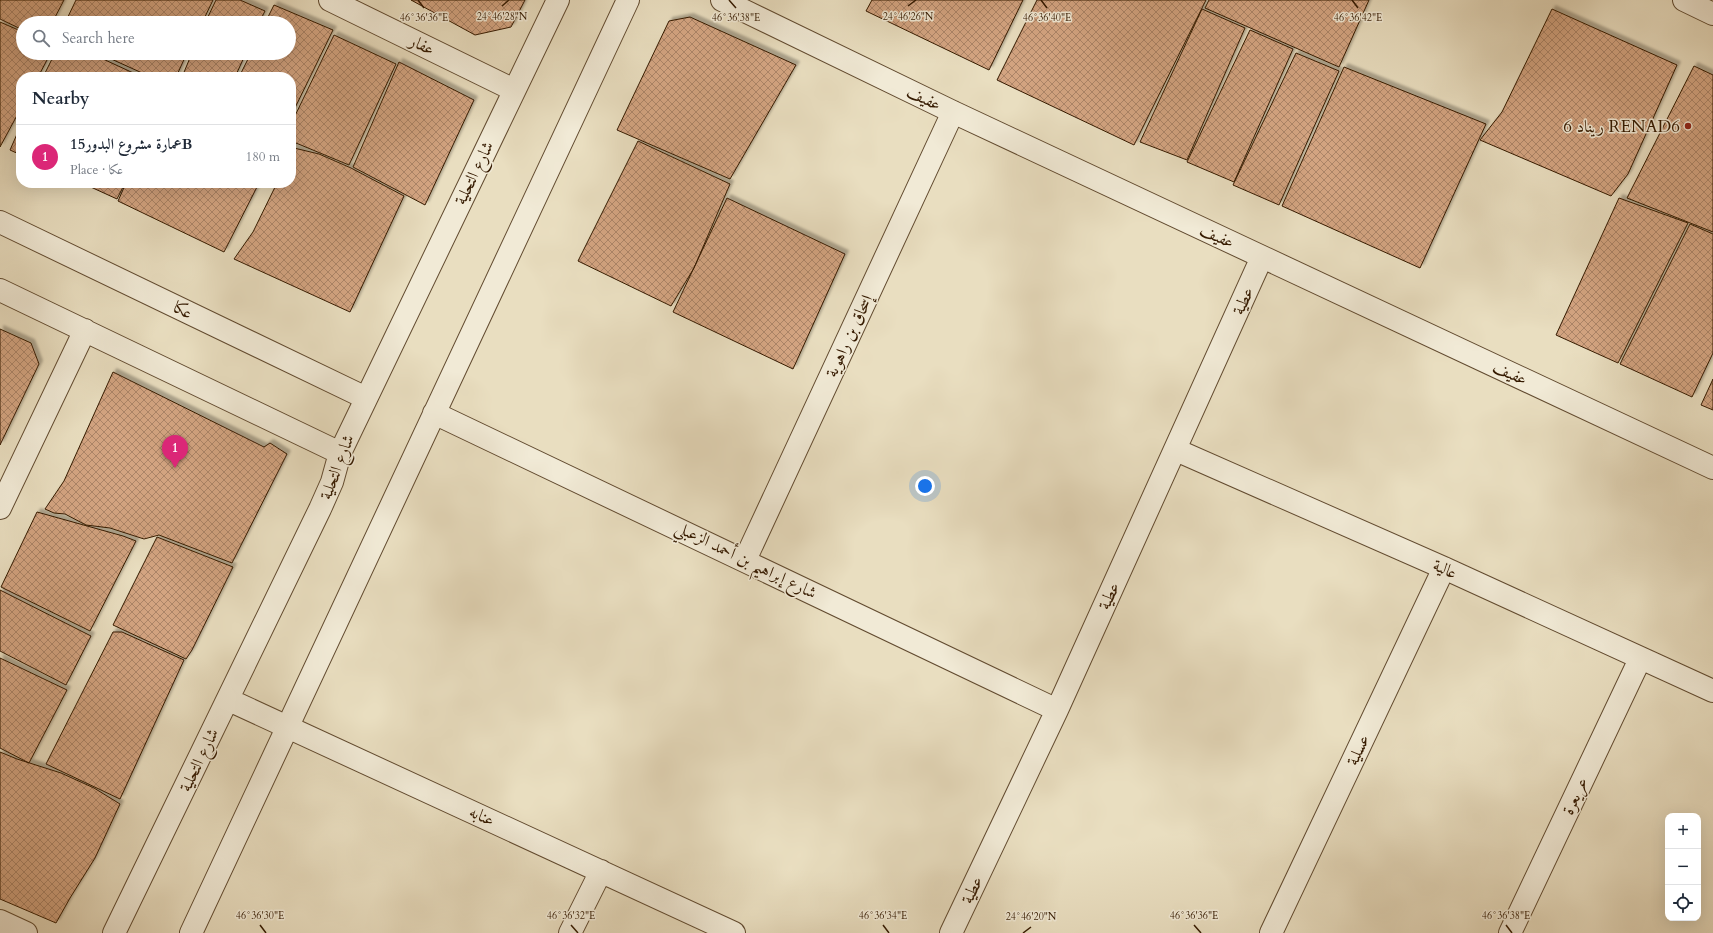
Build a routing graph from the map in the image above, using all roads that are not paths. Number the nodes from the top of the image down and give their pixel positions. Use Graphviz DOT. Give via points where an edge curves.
graph roads {
  1 [pos="330,0"];
  2 [pos="558,0"];
  3 [pos="628,0"];
  4 [pos="722,0"];
  5 [pos="514,90"];
  6 [pos="953,112"];
  7 [pos="0,222"];
  8 [pos="1262,257"];
  9 [pos="0,290"];
  10 [pos="85,330"];
  11 [pos="366,398"];
  12 [pos="434,413"];
  13 [pos="1176,450"];
  14 [pos="340,453"];
  15 [pos="1713,468"];
  16 [pos="0,508"];
  17 [pos="745,560"];
  18 [pos="1444,568"];
  19 [pos="1640,659"];
  20 [pos="1713,691"];
  21 [pos="229,700"];
  22 [pos="1057,710"];
  23 [pos="288,726"];
  24 [pos="601,871"];
  25 [pos="0,921"];
  26 [pos="26,933"];
  27 [pos="114,933"];
  28 [pos="191,933"];
  29 [pos="570,933"];
  30 [pos="734,933"];
  31 [pos="951,933"];
  32 [pos="1271,933"];
  33 [pos="1510,933"];
  1 -- 5 [label="street, عفار"];
  2 -- 5 [label="street, شارع التحلية"];
  3 -- 12 [label="street"];
  4 -- 6 [label="street, عفيف"];
  5 -- 11 [label="street, شارع التحلية"];
  6 -- 8 [label="street, عفيف"];
  6 -- 17 [label="street, إسحاق بن راهوية"];
  7 -- 11 [label="street, عكا"];
  8 -- 13 [label="street, عطية"];
  8 -- 15 [label="street, عفيف"];
  9 -- 10 [label="street"];
  10 -- 14 [label="street"];
  10 -- 16 [label="street"];
  11 -- 14 [label="street, شارع التحلية"];
  12 -- 17 [label="street, شارع إبراهيم بن أحمد الزعبلي"];
  12 -- 23 [label="street"];
  13 -- 18 [label="street, عالية"];
  13 -- 22 [label="street, عطية"];
  14 -- 21 [label="street, شارع التحلية" via="332,482 320,509"];
  17 -- 22 [label="street, شارع إبراهيم بن أحمد الزعبلي"];
  18 -- 19 [label="street, عالية"];
  18 -- 32 [label="street, عسلية"];
  19 -- 20 [label="street, عالية"];
  19 -- 33 [label="street, عريعرة"];
  21 -- 23 [label="street, عنابه"];
  21 -- 27 [label="street, شارع التحلية"];
  22 -- 31 [label="street, عطية"];
  23 -- 24 [label="street, عنابه"];
  23 -- 28 [label="street"];
  24 -- 29 [label="street"];
  24 -- 30 [label="street, عنابه"];
  25 -- 26 [label="street"];
}
